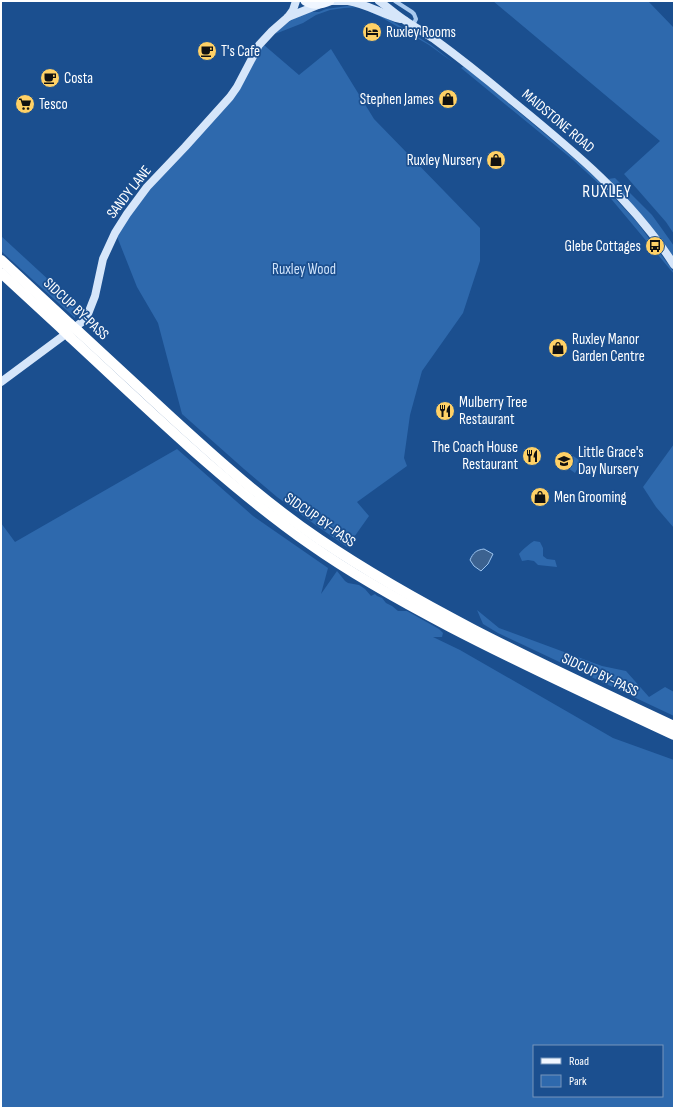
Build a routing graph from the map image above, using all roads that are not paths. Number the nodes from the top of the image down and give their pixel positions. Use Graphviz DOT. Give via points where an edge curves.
graph roads {
  1 [pos="296,1"];
  2 [pos="305,1"];
  3 [pos="330,1"];
  4 [pos="348,1"];
  5 [pos="379,1"];
  6 [pos="395,1"];
  7 [pos="318,5"];
  8 [pos="288,17"];
  9 [pos="405,20"];
  10 [pos="413,25"];
  11 [pos="1,260"];
  12 [pos="674,265"];
  13 [pos="1,273"];
  14 [pos="70,330"];
  15 [pos="1,382"];
  16 [pos="674,726"];
  17 [pos="674,735"];
  1 -- 8 [label="street, SANDY LANE"];
  2 -- 7 [label="main road"];
  3 -- 4 [label="street, MAIDSTONE ROAD"];
  3 -- 7 [label="main road"];
  4 -- 9 [label="street, MAIDSTONE ROAD" via="358,2"];
  5 -- 9 [label="street, MAIDSTONE ROAD"];
  6 -- 10 [label="street" via="414,14 416,19"];
  7 -- 8 [label="street, SANDY LANE"];
  8 -- 15 [label="street, SANDY LANE" via="259,45 237,87 222,107 147,187 127,214 115,233 104,259 95,296 86,319"];
  9 -- 10 [label="street, MAIDSTONE ROAD"];
  10 -- 12 [label="street, MAIDSTONE ROAD" via="477,71 577,154 644,224"];
  11 -- 14 [label="highway, SIDCUP BY-PASS"];
  13 -- 14 [label="highway, SIDCUP BY-PASS"];
  14 -- 16 [label="highway, SIDCUP BY-PASS" via="268,502 369,572 507,647"];
  14 -- 17 [label="highway, SIDCUP BY-PASS" via="204,460 262,509 318,550 364,580 505,656"];
}
